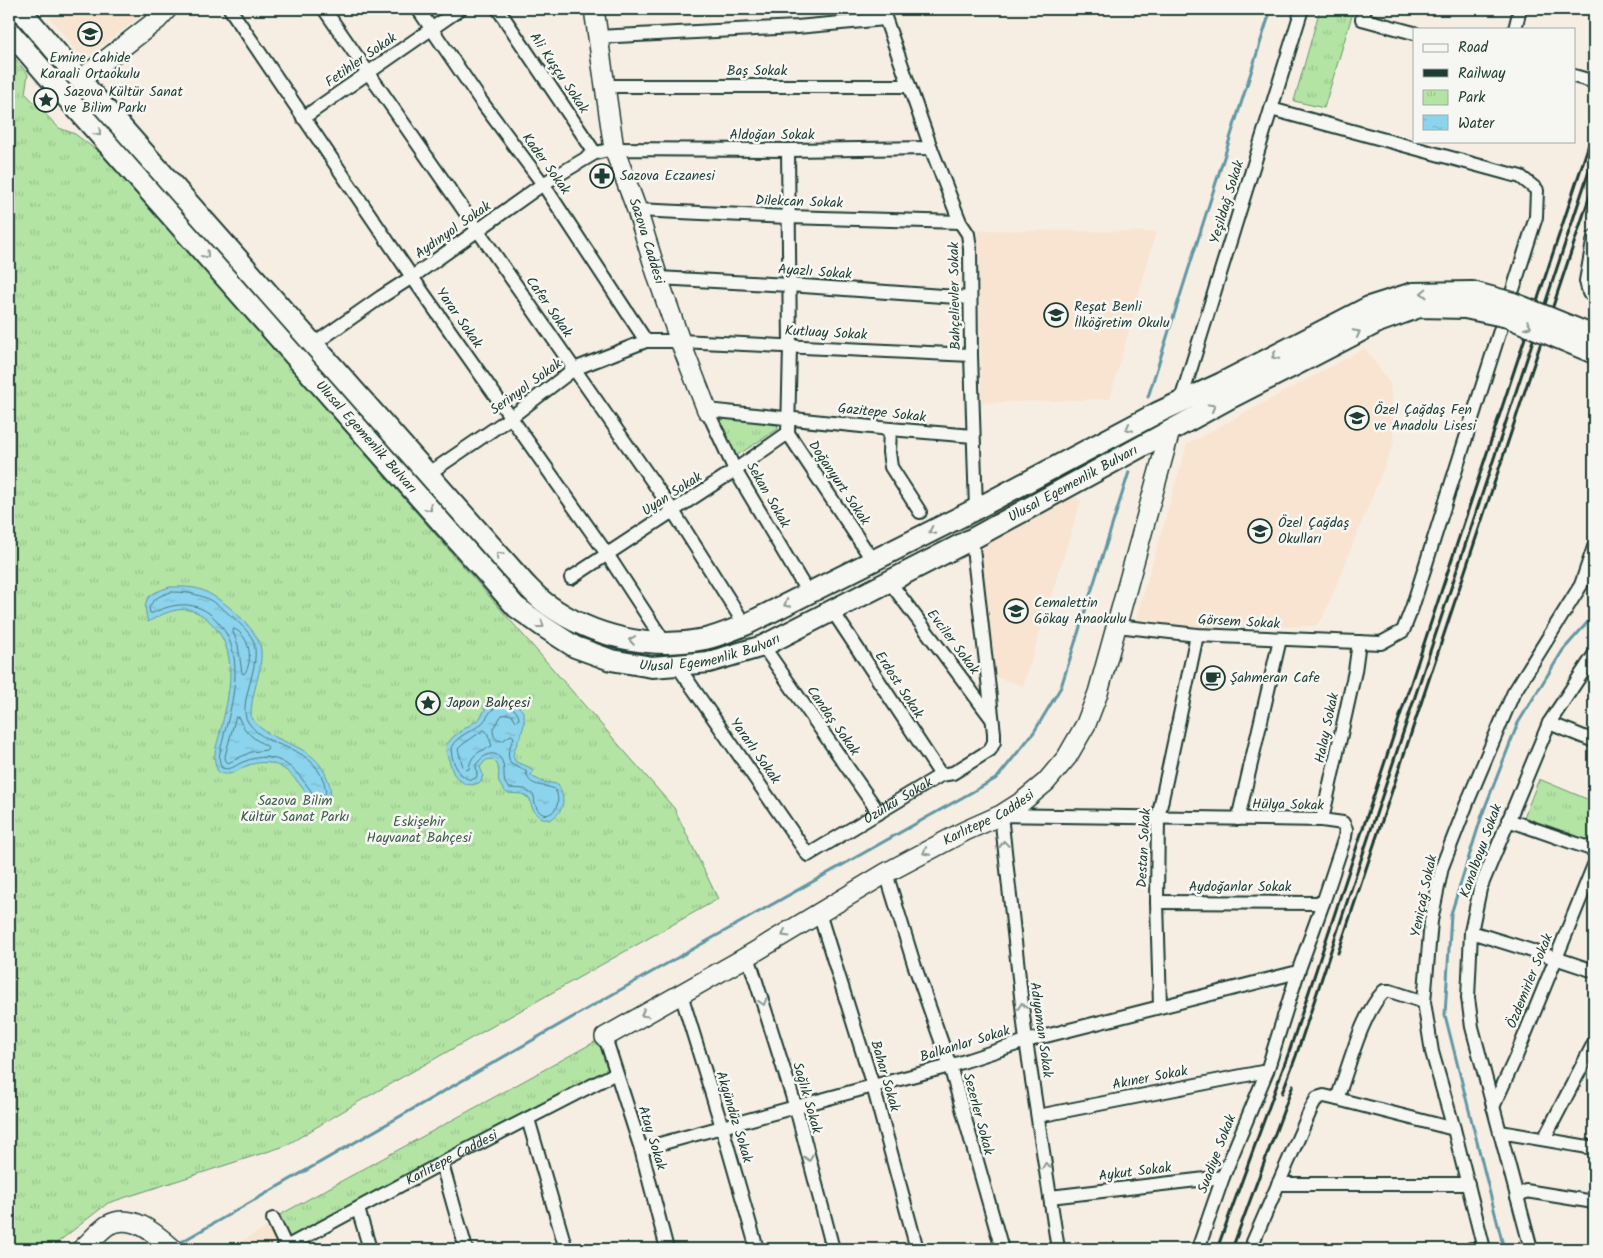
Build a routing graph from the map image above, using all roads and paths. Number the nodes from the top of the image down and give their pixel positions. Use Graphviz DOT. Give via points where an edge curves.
graph roads {
  1 [pos="20,9"];
  2 [pos="167,9"];
  3 [pos="230,9"];
  4 [pos="324,9"];
  5 [pos="418,9"];
  6 [pos="460,9"];
  7 [pos="498,9"];
  8 [pos="594,9"];
  9 [pos="1302,9"];
  10 [pos="1365,9"];
  11 [pos="1520,9"];
  12 [pos="884,14"];
  13 [pos="1515,28"];
  14 [pos="432,29"];
  15 [pos="9,30"];
  16 [pos="1413,33"];
  17 [pos="597,37"];
  18 [pos="369,72"];
  19 [pos="1576,77"];
  20 [pos="80,80"];
  21 [pos="1588,80"];
  22 [pos="606,86"];
  23 [pos="909,86"];
  24 [pos="1271,109"];
  25 [pos="303,118"];
  26 [pos="931,148"];
  27 [pos="614,149"];
  28 [pos="788,150"];
  29 [pos="595,153"];
  30 [pos="544,184"];
  31 [pos="637,210"];
  32 [pos="788,217"];
  33 [pos="960,222"];
  34 [pos="478,230"];
  35 [pos="1594,237"];
  36 [pos="412,277"];
  37 [pos="658,278"];
  38 [pos="789,285"];
  39 [pos="1594,296"];
  40 [pos="970,298"];
  41 [pos="1468,300"];
  42 [pos="1594,336"];
  43 [pos="646,341"];
  44 [pos="680,341"];
  45 [pos="314,344"];
  46 [pos="790,347"];
  47 [pos="1594,353"];
  48 [pos="971,355"];
  49 [pos="574,369"];
  50 [pos="1180,403"];
  51 [pos="707,410"];
  52 [pos="510,418"];
  53 [pos="788,418"];
  54 [pos="890,429"];
  55 [pos="1170,431"];
  56 [pos="788,433"];
  57 [pos="973,436"];
  58 [pos="735,470"];
  59 [pos="428,474"];
  60 [pos="976,509"];
  61 [pos="673,511"];
  62 [pos="920,512"];
  63 [pos="972,539"];
  64 [pos="1594,547"];
  65 [pos="607,554"];
  66 [pos="873,561"];
  67 [pos="571,578"];
  68 [pos="889,581"];
  69 [pos="808,593"];
  70 [pos="832,610"];
  71 [pos="745,625"];
  72 [pos="1117,626"];
  73 [pos="1197,635"];
  74 [pos="1280,639"];
  75 [pos="1359,642"];
  76 [pos="665,643"];
  77 [pos="763,646"];
  78 [pos="1593,660"];
  79 [pos="677,665"];
  80 [pos="993,720"];
  81 [pos="1548,723"];
  82 [pos="1594,741"];
  83 [pos="941,775"];
  84 [pos="879,813"];
  85 [pos="1001,815"];
  86 [pos="1158,818"];
  87 [pos="1238,819"];
  88 [pos="1322,820"];
  89 [pos="1508,820"];
  90 [pos="1594,850"];
  91 [pos="808,855"];
  92 [pos="1594,865"];
  93 [pos="886,873"];
  94 [pos="1157,902"];
  95 [pos="1323,903"];
  96 [pos="819,914"];
  97 [pos="1471,932"];
  98 [pos="748,956"];
  99 [pos="1555,958"];
  100 [pos="1298,972"];
  101 [pos="1594,972"];
  102 [pos="681,994"];
  103 [pos="1424,1002"];
  104 [pos="1160,1006"];
  105 [pos="605,1037"];
  106 [pos="1026,1041"];
  107 [pos="1594,1043"];
  108 [pos="950,1066"];
  109 [pos="1267,1071"];
  110 [pos="616,1073"];
  111 [pos="873,1086"];
  112 [pos="1337,1099"];
  113 [pos="1493,1107"];
  114 [pos="796,1108"];
  115 [pos="1038,1116"];
  116 [pos="528,1119"];
  117 [pos="722,1127"];
  118 [pos="1454,1129"];
  119 [pos="1500,1132"];
  120 [pos="1544,1139"];
  121 [pos="1594,1148"];
  122 [pos="641,1149"];
  123 [pos="442,1164"];
  124 [pos="1223,1177"];
  125 [pos="1278,1184"];
  126 [pos="1468,1184"];
  127 [pos="1050,1197"];
  128 [pos="1517,1197"];
  129 [pos="1594,1202"];
  130 [pos="358,1209"];
  131 [pos="273,1219"];
  132 [pos="287,1248"];
  133 [pos="82,1249"];
  134 [pos="173,1249"];
  135 [pos="370,1249"];
  136 [pos="466,1249"];
  137 [pos="566,1249"];
  138 [pos="667,1249"];
  139 [pos="757,1249"];
  140 [pos="833,1249"];
  141 [pos="917,1249"];
  142 [pos="1002,1249"];
  143 [pos="1058,1249"];
  144 [pos="1198,1249"];
  145 [pos="1254,1249"];
  146 [pos="1471,1249"];
  147 [pos="1476,1249"];
  148 [pos="1484,1249"];
  149 [pos="1531,1249"];
  1 -- 20 [label="main road, Ulusal Egemenlik Bulvarı"];
  2 -- 20 [label="street"];
  3 -- 25 [label="street, Yarar Sokak"];
  4 -- 18 [label="street, Cafer Sokak"];
  5 -- 14 [label="street, Kader Sokak"];
  6 -- 14 [label="street, Fetihler Sokak"];
  7 -- 29 [label="street, Ali Kuşçu Sokak"];
  8 -- 17 [label="street, Sazova Caddesi"];
  9 -- 24 [label="street, Yeşildağ Sokak"];
  10 -- 16 [label="street" via="1362,19"];
  11 -- 13 [label="street"];
  12 -- 17 [label="street" via="797,27"];
  12 -- 23 [label="street, Bahçelievler Sokak"];
  14 -- 18 [label="street, Fetihler Sokak"];
  14 -- 30 [label="street, Kader Sokak"];
  15 -- 79 [label="main road, Ulusal Egemenlik Bulvarı, one-way" via="516,607 575,646 611,660 652,666"];
  17 -- 22 [label="street, Sazova Caddesi"];
  18 -- 25 [label="street, Fetihler Sokak"];
  18 -- 34 [label="street, Cafer Sokak"];
  19 -- 21 [label="street"];
  20 -- 45 [label="main road, Ulusal Egemenlik Bulvarı"];
  22 -- 23 [label="street, Baş Sokak"];
  22 -- 27 [label="street, Sazova Caddesi"];
  23 -- 26 [label="street, Bahçelievler Sokak"];
  24 -- 50 [label="street, Yeşildağ Sokak"];
  24 -- 75 [label="street, Görsem Sokak" via="1521,177 1537,190 1536,217 1403,631 1381,643"];
  25 -- 36 [label="street, Yarar Sokak"];
  26 -- 28 [label="street, Aldoğan Sokak"];
  26 -- 33 [label="street, Bahçelievler Sokak"];
  27 -- 28 [label="street, Aldoğan Sokak"];
  27 -- 29 [label="street, Aydınyol Sokak"];
  27 -- 31 [label="street, Sazova Caddesi"];
  28 -- 32 [label="street"];
  29 -- 30 [label="street, Aydınyol Sokak"];
  30 -- 34 [label="street, Aydınyol Sokak"];
  30 -- 43 [label="street, Kader Sokak"];
  31 -- 32 [label="street, Dilekcan Sokak"];
  31 -- 37 [label="street, Sazova Caddesi"];
  32 -- 33 [label="street, Dilekcan Sokak"];
  32 -- 38 [label="street"];
  33 -- 40 [label="street, Bahçelievler Sokak" via="969,241"];
  34 -- 36 [label="street, Aydınyol Sokak"];
  34 -- 49 [label="street, Cafer Sokak"];
  35 -- 39 [label="street" via="1586,281 1589,293"];
  36 -- 45 [label="street, Aydınyol Sokak"];
  36 -- 52 [label="street, Yarar Sokak"];
  37 -- 38 [label="street, Ayazlı Sokak"];
  37 -- 44 [label="street, Sazova Caddesi"];
  38 -- 40 [label="street, Ayazlı Sokak"];
  38 -- 46 [label="street"];
  40 -- 48 [label="street, Bahçelievler Sokak"];
  41 -- 42 [label="main road, bridge" via="1513,303"];
  41 -- 47 [label="main road, Ulusal Egemenlik Bulvarı, one-way, bridge"];
  41 -- 50 [label="main road, Ulusal Egemenlik Bulvarı, one-way" via="1413,293 1369,307"];
  55 -- 41 [label="main road, Ulusal Egemenlik Bulvarı, one-way" via="1378,322 1419,307"];
  43 -- 44 [label="street, Serinyol Sokak"];
  43 -- 49 [label="street, Serinyol Sokak"];
  44 -- 46 [label="street, Kutluay Sokak"];
  44 -- 51 [label="street, Sazova Caddesi"];
  45 -- 59 [label="main road, Ulusal Egemenlik Bulvarı"];
  46 -- 48 [label="street, Kutluay Sokak"];
  46 -- 53 [label="street"];
  48 -- 57 [label="street, Bahçelievler Sokak"];
  49 -- 52 [label="street, Serinyol Sokak"];
  49 -- 61 [label="street, Cafer Sokak"];
  50 -- 60 [label="main road, Ulusal Egemenlik Bulvarı, one-way"];
  51 -- 53 [label="street, Gazitepe Sokak"];
  51 -- 58 [label="street, Sekan Sokak"];
  52 -- 59 [label="street, Serinyol Sokak"];
  52 -- 65 [label="street, Yarar Sokak"];
  53 -- 54 [label="street, Gazitepe Sokak"];
  53 -- 56 [label="street"];
  54 -- 57 [label="street, Gazitepe Sokak"];
  54 -- 62 [label="street" via="891,467"];
  55 -- 63 [label="main road, Ulusal Egemenlik Bulvarı"];
  55 -- 72 [label="street, Karlıtepe Caddesi"];
  56 -- 58 [label="street, Uyan Sokak"];
  56 -- 66 [label="street, Doğanyurt Sokak"];
  57 -- 60 [label="street, Bahçelievler Sokak"];
  58 -- 61 [label="street, Uyan Sokak"];
  58 -- 69 [label="street, Sekan Sokak"];
  76 -- 59 [label="main road, Ulusal Egemenlik Bulvarı, one-way" via="603,634 546,604"];
  60 -- 63 [label="main road"];
  60 -- 66 [label="main road, Ulusal Egemenlik Bulvarı, one-way"];
  61 -- 65 [label="street, Uyan Sokak"];
  61 -- 71 [label="street, Cafer Sokak"];
  63 -- 68 [label="main road, Ulusal Egemenlik Bulvarı"];
  63 -- 80 [label="street"];
  64 -- 103 [label="street, Yeniçağ Sokak" via="1582,585 1513,694 1442,867 1431,921"];
  65 -- 67 [label="street, Uyan Sokak"];
  65 -- 76 [label="street, Yarar Sokak"];
  66 -- 69 [label="main road, Ulusal Egemenlik Bulvarı"];
  68 -- 70 [label="main road, Ulusal Egemenlik Bulvarı"];
  68 -- 80 [label="street, Evciler Sokak"];
  69 -- 71 [label="main road, Ulusal Egemenlik Bulvarı, one-way"];
  70 -- 77 [label="main road, Ulusal Egemenlik Bulvarı"];
  70 -- 83 [label="street, Erdost Sokak"];
  71 -- 76 [label="main road, Ulusal Egemenlik Bulvarı" via="706,639"];
  72 -- 73 [label="street, Görsem Sokak"];
  72 -- 85 [label="street, Karlıtepe Caddesi" via="1086,724 1066,757 1046,782"];
  73 -- 74 [label="street, Görsem Sokak"];
  73 -- 86 [label="street, Destan Sokak"];
  74 -- 75 [label="street, Görsem Sokak"];
  74 -- 87 [label="street"];
  75 -- 88 [label="street, Halay Sokak"];
  77 -- 79 [label="main road, Ulusal Egemenlik Bulvarı" via="709,662"];
  77 -- 84 [label="street, Candaş Sokak"];
  78 -- 81 [label="street, Kanalboyu Sokak"];
  79 -- 91 [label="street, Yararlı Sokak"];
  80 -- 83 [label="street, Özülkü Sokak" via="994,742 990,750 953,773"];
  81 -- 82 [label="street"];
  81 -- 89 [label="street, Kanalboyu Sokak"];
  83 -- 84 [label="street, Özülkü Sokak"];
  84 -- 91 [label="street, Özülkü Sokak"];
  85 -- 86 [label="street, Hülya Sokak"];
  85 -- 93 [label="street, Karlıtepe Caddesi, one-way"];
  106 -- 85 [label="street, Adıyaman Sokak, one-way"];
  86 -- 87 [label="street, Hülya Sokak"];
  86 -- 94 [label="street, Destan Sokak"];
  87 -- 88 [label="street, Hülya Sokak"];
  88 -- 95 [label="street, Hülya Sokak" via="1343,823 1346,829"];
  89 -- 90 [label="street"];
  89 -- 97 [label="street, Kanalboyu Sokak" via="1480,890"];
  92 -- 99 [label="street, Özdemirler Sokak"];
  93 -- 96 [label="street, Karlıtepe Caddesi"];
  93 -- 108 [label="street, Sezerler Sokak"];
  94 -- 95 [label="street, Aydoğanlar Sokak"];
  94 -- 104 [label="street, Destan Sokak"];
  95 -- 100 [label="street, Hülya Sokak"];
  96 -- 98 [label="street, Karlıtepe Caddesi, one-way"];
  96 -- 111 [label="street, Bahar Sokak"];
  97 -- 99 [label="street"];
  97 -- 113 [label="street, Kanalboyu Sokak" via="1468,998 1472,1027"];
  98 -- 102 [label="street, Karlıtepe Caddesi"];
  98 -- 114 [label="street, Sağlık Sokak, one-way"];
  99 -- 101 [label="street"];
  99 -- 113 [label="street, Özdemirler Sokak"];
  100 -- 104 [label="street, Balkanlar Sokak"];
  100 -- 109 [label="street, Hülya Sokak"];
  102 -- 105 [label="street, Karlıtepe Caddesi, one-way"];
  102 -- 117 [label="street, Akgündüz Sokak"];
  103 -- 112 [label="street" via="1390,991 1384,991 1378,997 1363,1026"];
  103 -- 118 [label="street, Yeniçağ Sokak" via="1432,1052"];
  104 -- 106 [label="street, Balkanlar Sokak"];
  105 -- 110 [label="street, Atay Sokak"];
  106 -- 108 [label="street, Balkanlar Sokak"];
  106 -- 115 [label="street, Adıyaman Sokak"];
  107 -- 120 [label="street"];
  108 -- 111 [label="street, Balkanlar Sokak"];
  108 -- 142 [label="street, Sezerler Sokak"];
  109 -- 115 [label="street, Akıner Sokak"];
  109 -- 124 [label="street, Suadiye Sokak"];
  110 -- 116 [label="street, Karlıtepe Caddesi"];
  110 -- 122 [label="street, Atay Sokak"];
  111 -- 114 [label="street, Balkanlar Sokak"];
  111 -- 141 [label="street, Bahar Sokak"];
  112 -- 118 [label="street"];
  112 -- 125 [label="street" via="1317,1098"];
  113 -- 119 [label="street, Kanalboyu Sokak"];
  114 -- 117 [label="street, Balkanlar Sokak"];
  114 -- 140 [label="street, Sağlık Sokak, one-way"];
  127 -- 115 [label="street, Adıyaman Sokak, one-way"];
  116 -- 123 [label="street, Karlıtepe Caddesi"];
  116 -- 137 [label="street"];
  117 -- 122 [label="street, Balkanlar Sokak"];
  117 -- 139 [label="street, Akgündüz Sokak"];
  118 -- 126 [label="street, Yeniçağ Sokak"];
  119 -- 120 [label="street"];
  119 -- 128 [label="street, Kanalboyu Sokak"];
  120 -- 121 [label="street"];
  122 -- 138 [label="street, Atay Sokak"];
  123 -- 130 [label="street, Karlıtepe Caddesi"];
  123 -- 136 [label="street"];
  124 -- 127 [label="street, Aykut Sokak"];
  124 -- 144 [label="street, Suadiye Sokak"];
  125 -- 126 [label="street"];
  125 -- 145 [label="street" via="1253,1242"];
  126 -- 148 [label="street, Yeniçağ Sokak"];
  127 -- 143 [label="street, Adıyaman Sokak"];
  128 -- 129 [label="street" via="1526,1191"];
  128 -- 149 [label="street, Kanalboyu Sokak"];
  130 -- 132 [label="street, Karlıtepe Caddesi"];
  130 -- 135 [label="street"];
  131 -- 132 [label="street"];
  133 -- 134 [label="street" via="107,1226 121,1221 140,1224"];
  146 -- 147 [label="street"];
}
